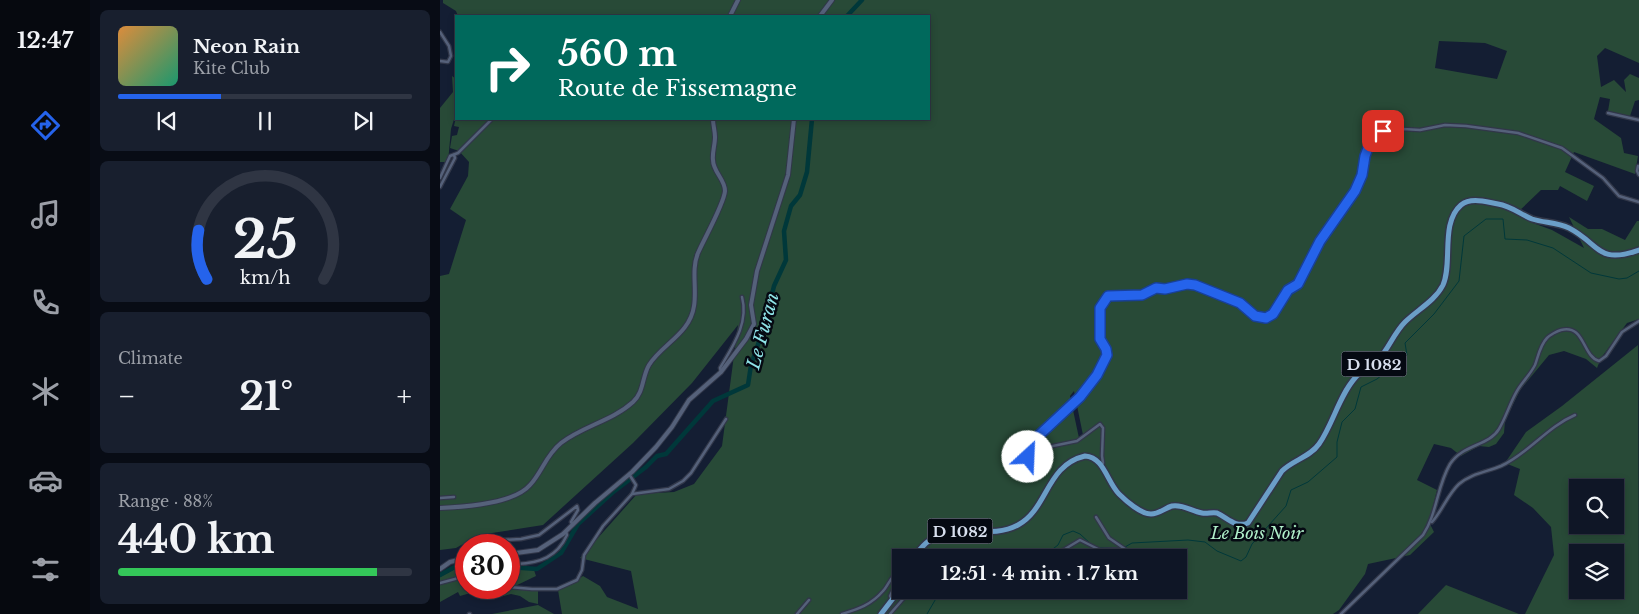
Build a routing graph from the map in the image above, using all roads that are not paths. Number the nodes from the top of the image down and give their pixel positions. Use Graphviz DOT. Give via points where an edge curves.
graph roads {
  1 [pos="738,0"];
  2 [pos="832,0"];
  3 [pos="730,15"];
  4 [pos="821,15"];
  5 [pos="440,32"];
  6 [pos="440,61"];
  7 [pos="1608,113"];
  8 [pos="491,120"];
  9 [pos="713,120"];
  10 [pos="794,120"];
  11 [pos="1639,120"];
  12 [pos="455,156"];
  13 [pos="459,157"];
  14 [pos="1638,166"];
  15 [pos="1639,175"];
  16 [pos="440,178"];
  17 [pos="440,187"];
  18 [pos="1639,202"];
  19 [pos="1639,250"];
  20 [pos="742,297"];
  21 [pos="1639,321"];
  22 [pos="721,372"];
  23 [pos="1575,415"];
  24 [pos="726,419"];
  25 [pos="1102,466"];
  26 [pos="630,475"];
  27 [pos="632,494"];
  28 [pos="454,497"];
  29 [pos="440,498"];
  30 [pos="440,508"];
  31 [pos="1096,517"];
  32 [pos="1431,523"];
  33 [pos="573,524"];
  34 [pos="566,532"];
  35 [pos="520,539"];
  36 [pos="921,549"];
  37 [pos="1065,549"];
  38 [pos="1098,549"];
  39 [pos="1119,549"];
  40 [pos="520,553"];
  41 [pos="455,561"];
  42 [pos="520,564"];
  43 [pos="440,570"];
  44 [pos="455,579"];
  45 [pos="440,584"];
  46 [pos="520,588"];
  47 [pos="894,599"];
  48 [pos="903,599"];
  49 [pos="810,600"];
  50 [pos="892,602"];
  51 [pos="797,614"];
  52 [pos="842,614"];
  53 [pos="881,614"];
  54 [pos="890,614"];
  55 [pos="1341,614"];
  1 -- 3 [label="street"];
  2 -- 4 [label="street"];
  5 -- 6 [label="street" via="448,43 451,56 448,62"];
  7 -- 11 [label="street"];
  8 -- 12 [label="street"];
  9 -- 30 [label="street" via="712,159 724,186 724,198 697,255 692,312 676,339 650,364 639,395 622,411 580,430 561,443 546,458 531,484 518,494 479,504"];
  10 -- 22 [label="street" via="788,175 753,289 753,327"];
  12 -- 13 [label="street"];
  12 -- 16 [label="street" via="450,156"];
  12 -- 17 [label="street"];
  14 -- 15 [label="street"];
  18 -- 25 [label="street" via="1619,196 1580,160 1549,142 1518,133 1445,125 1420,130 1383,131 1371,140 1355,191 1320,241 1298,284 1288,290 1277,309 1266,318 1255,316 1240,303 1195,285 1156,288 1142,295 1108,296 1100,308 1100,339 1107,355 1080,397 1036,438 1028,457 1032,458 1048,447 1076,441 1100,424 1103,428"];
  19 -- 25 [label="main road, D 1082" via="1620,255 1607,254 1595,249 1578,233 1557,223 1532,219 1504,205 1476,200 1466,203 1453,217 1447,244 1446,275 1440,290 1404,323 1378,361 1355,378 1319,444 1282,471 1248,523 1237,524 1217,513 1180,506 1148,514 1120,495"];
  20 -- 22 [label="street" via="742,325 720,368"];
  21 -- 32 [label="street" via="1622,332 1599,361 1593,358 1574,332 1561,330 1547,337 1499,429 1488,440 1462,452 1452,462 1440,489"];
  22 -- 26 [label="street" via="689,400 668,433"];
  23 -- 32 [label="street" via="1560,423 1522,455 1475,474 1460,484"];
  24 -- 27 [label="street" via="683,481 669,489"];
  25 -- 36 [label="main road, D 1082" via="1097,460 1083,456 1061,469 1031,515 1018,526 1005,530 942,534"];
  26 -- 27 [label="street" via="636,485"];
  26 -- 33 [label="street"];
  27 -- 46 [label="street" via="598,533 584,556 577,580 557,589"];
  28 -- 29 [label="street"];
  31 -- 39 [label="street" via="1113,542 1124,548"];
  32 -- 55 [label="street" via="1417,542"];
  33 -- 34 [label="street"];
  33 -- 35 [label="street" via="577,506 539,535"];
  34 -- 40 [label="street" via="542,548"];
  34 -- 42 [label="street" via="560,548 550,557"];
  37 -- 38 [label="street" via="1080,540"];
  41 -- 43 [label="street"];
  44 -- 45 [label="street"];
  47 -- 50 [label="main road"];
  48 -- 54 [label="street"];
  49 -- 51 [label="street"];
  50 -- 52 [label="street" via="890,596 899,578 898,573 867,606"];
  50 -- 53 [label="main road"];
}
